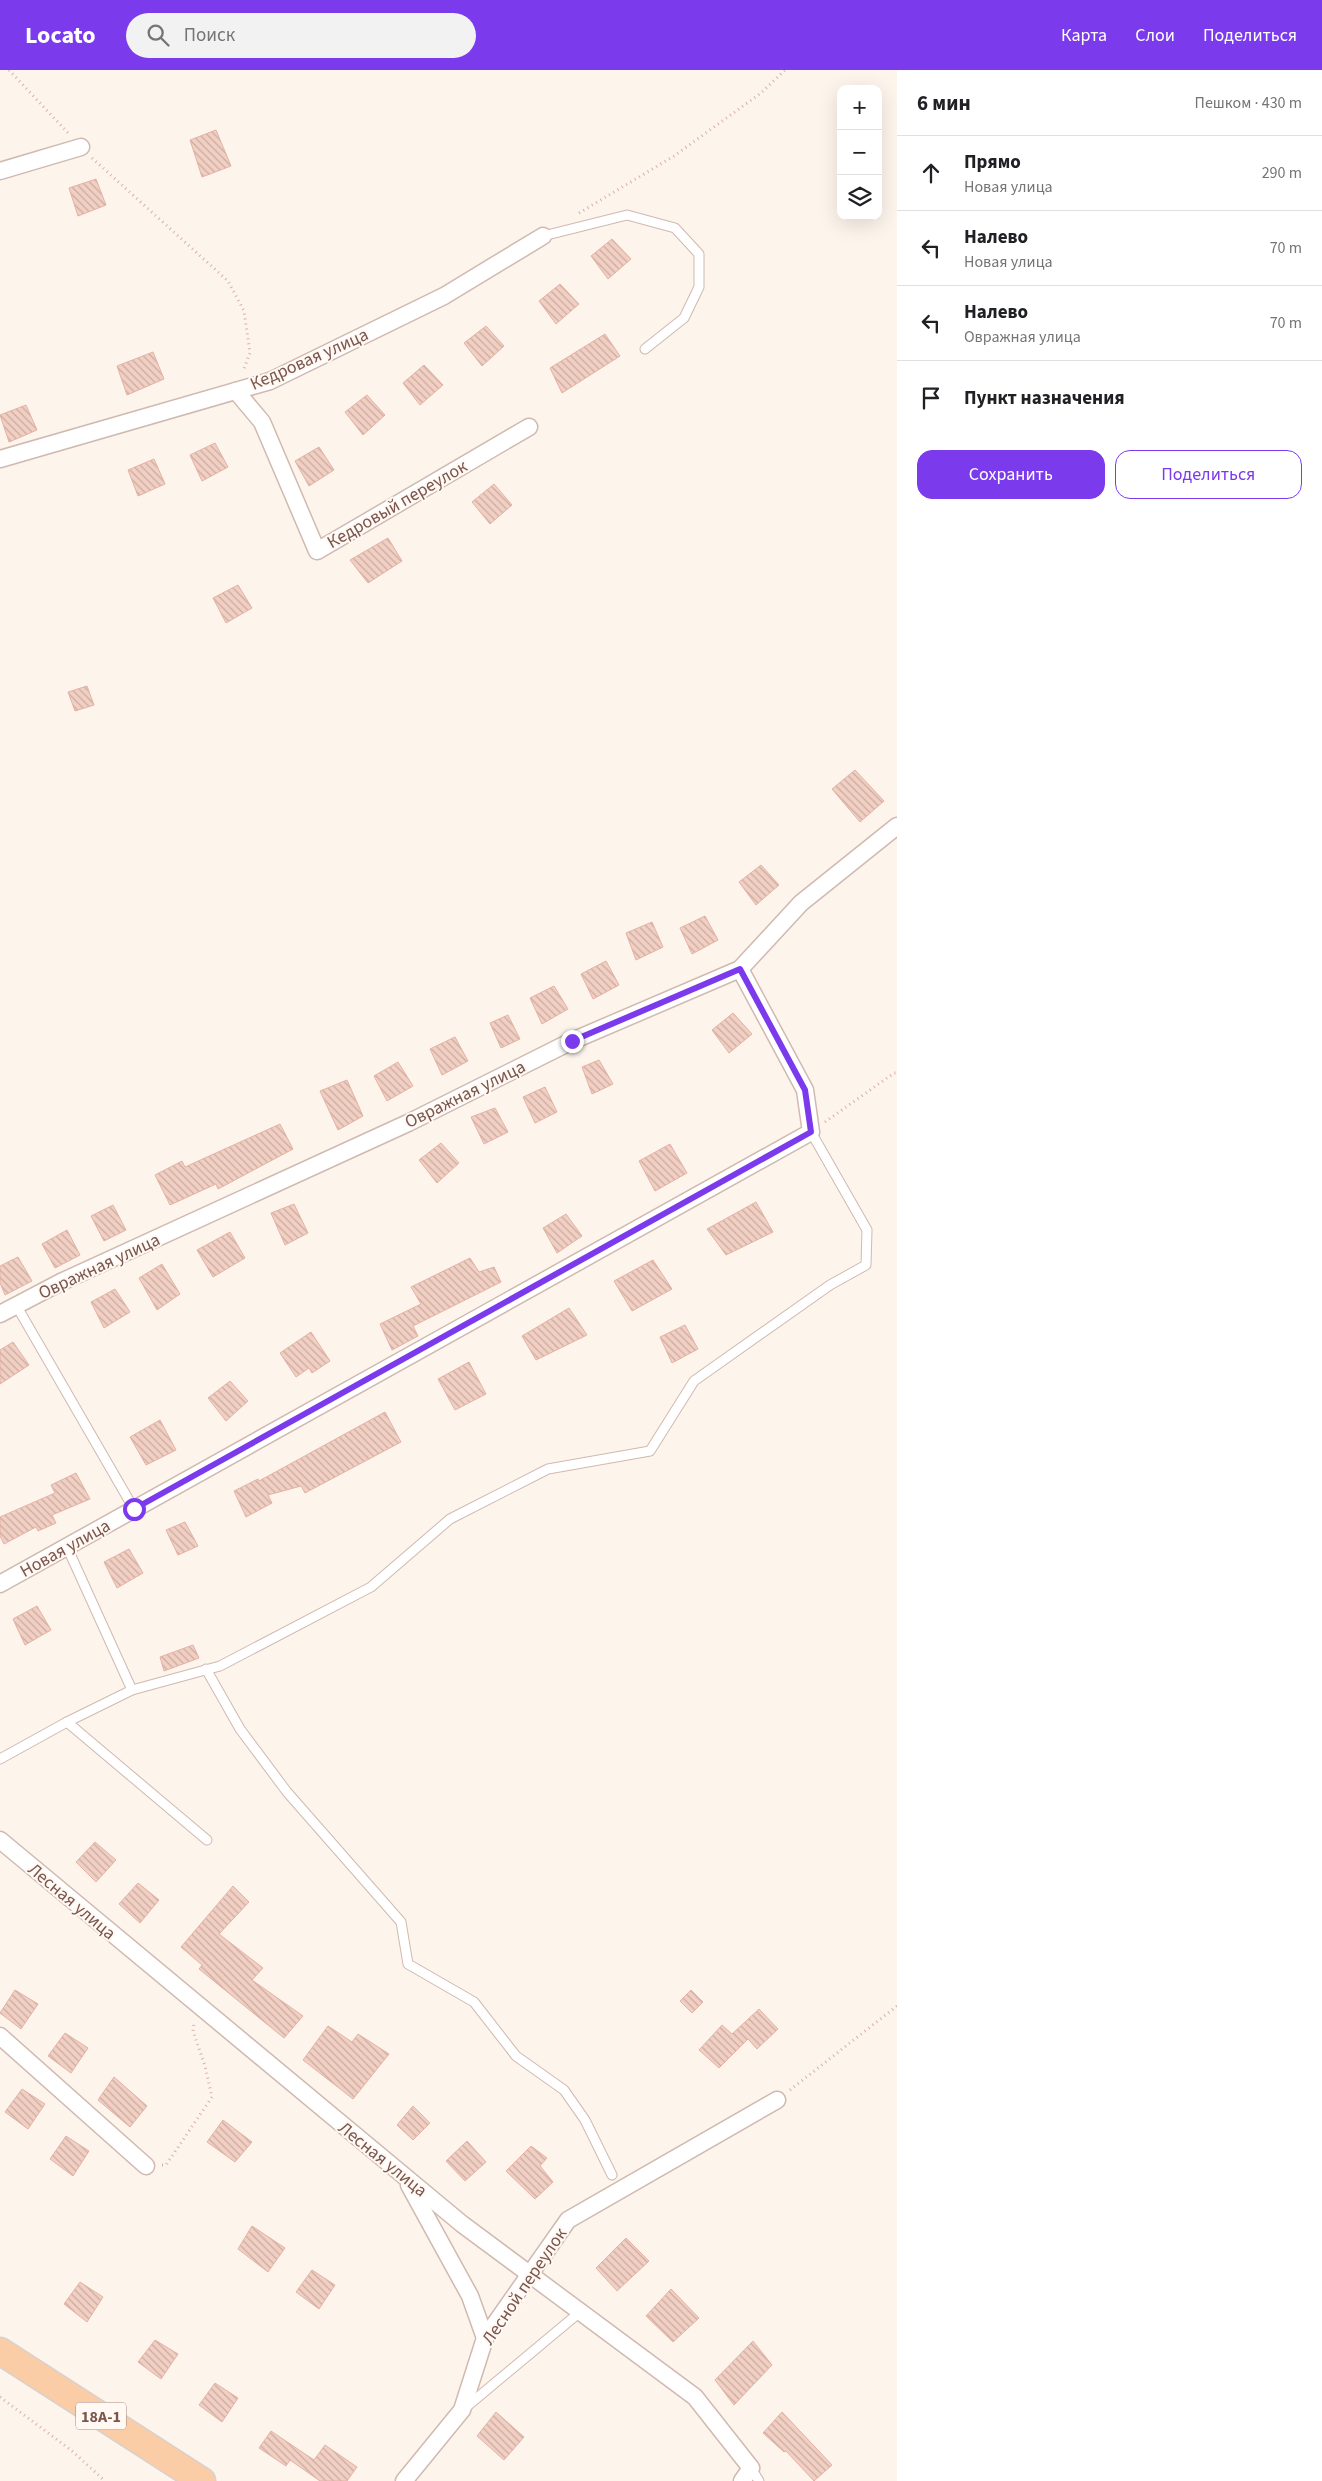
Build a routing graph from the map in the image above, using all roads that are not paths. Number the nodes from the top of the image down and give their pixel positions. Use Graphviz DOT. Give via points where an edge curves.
graph roads {
  1 [pos="81,147"];
  2 [pos="0,170"];
  3 [pos="543,236"];
  4 [pos="645,349"];
  5 [pos="236,391"];
  6 [pos="530,427"];
  7 [pos="0,459"];
  8 [pos="897,826"];
  9 [pos="740,969"];
  10 [pos="811,1132"];
  11 [pos="16,1305"];
  12 [pos="0,1314"];
  13 [pos="134,1509"];
  14 [pos="67,1547"];
  15 [pos="0,1584"];
  16 [pos="206,1668"];
  17 [pos="132,1690"];
  18 [pos="67,1722"];
  19 [pos="0,1759"];
  20 [pos="0,1840"];
  21 [pos="207,1840"];
  22 [pos="0,2036"];
  23 [pos="777,2100"];
  24 [pos="146,2166"];
  25 [pos="612,2175"];
  26 [pos="405,2177"];
  27 [pos="530,2274"];
  28 [pos="580,2312"];
  29 [pos="485,2338"];
  30 [pos="0,2351"];
  31 [pos="462,2410"];
  32 [pos="751,2477"];
  33 [pos="202,2481"];
  34 [pos="404,2481"];
  1 -- 2 [label="street"];
  3 -- 4 [label="lane" via="627,214 675,228 699,254 699,287 684,318"];
  3 -- 5 [label="street, Кедровая улица" via="444,296 270,381"];
  5 -- 6 [label="street, Кедровый переулок" via="262,422 316,551"];
  5 -- 7 [label="street, Кедровая улица"];
  8 -- 9 [label="street, Овражная улица" via="801,903"];
  9 -- 10 [label="street" via="805,1090"];
  9 -- 11 [label="street, Овражная улица" via="572,1041 408,1123"];
  10 -- 13 [label="street, Новая улица"];
  10 -- 16 [label="lane" via="867,1230 866,1265 830,1285 694,1381 650,1450 548,1469 450,1519 371,1587 220,1666"];
  11 -- 12 [label="street, Овражная улица"];
  11 -- 13 [label="lane"];
  13 -- 14 [label="street, Новая улица"];
  14 -- 15 [label="street, Новая улица"];
  14 -- 17 [label="lane"];
  16 -- 17 [label="lane"];
  16 -- 25 [label="lane" via="240,1729 288,1792 401,1922 408,1964 474,2002 516,2056 564,2090 585,2120"];
  17 -- 18 [label="lane"];
  18 -- 19 [label="lane"];
  18 -- 21 [label="lane"];
  20 -- 26 [label="street, Лесная улица"];
  22 -- 24 [label="street"];
  23 -- 27 [label="street, Лесной переулок" via="568,2220"];
  26 -- 27 [label="street, Лесная улица"];
  26 -- 29 [label="street" via="470,2296"];
  27 -- 28 [label="street, Лесная улица"];
  27 -- 29 [label="street, Лесной переулок"];
  28 -- 31 [label="lane"];
  28 -- 32 [label="street, Лесная улица" via="695,2396"];
  29 -- 31 [label="street, Лесной переулок"];
  30 -- 33 [label="main road, 18А-1"];
  31 -- 34 [label="street, Лесной переулок"];
}
